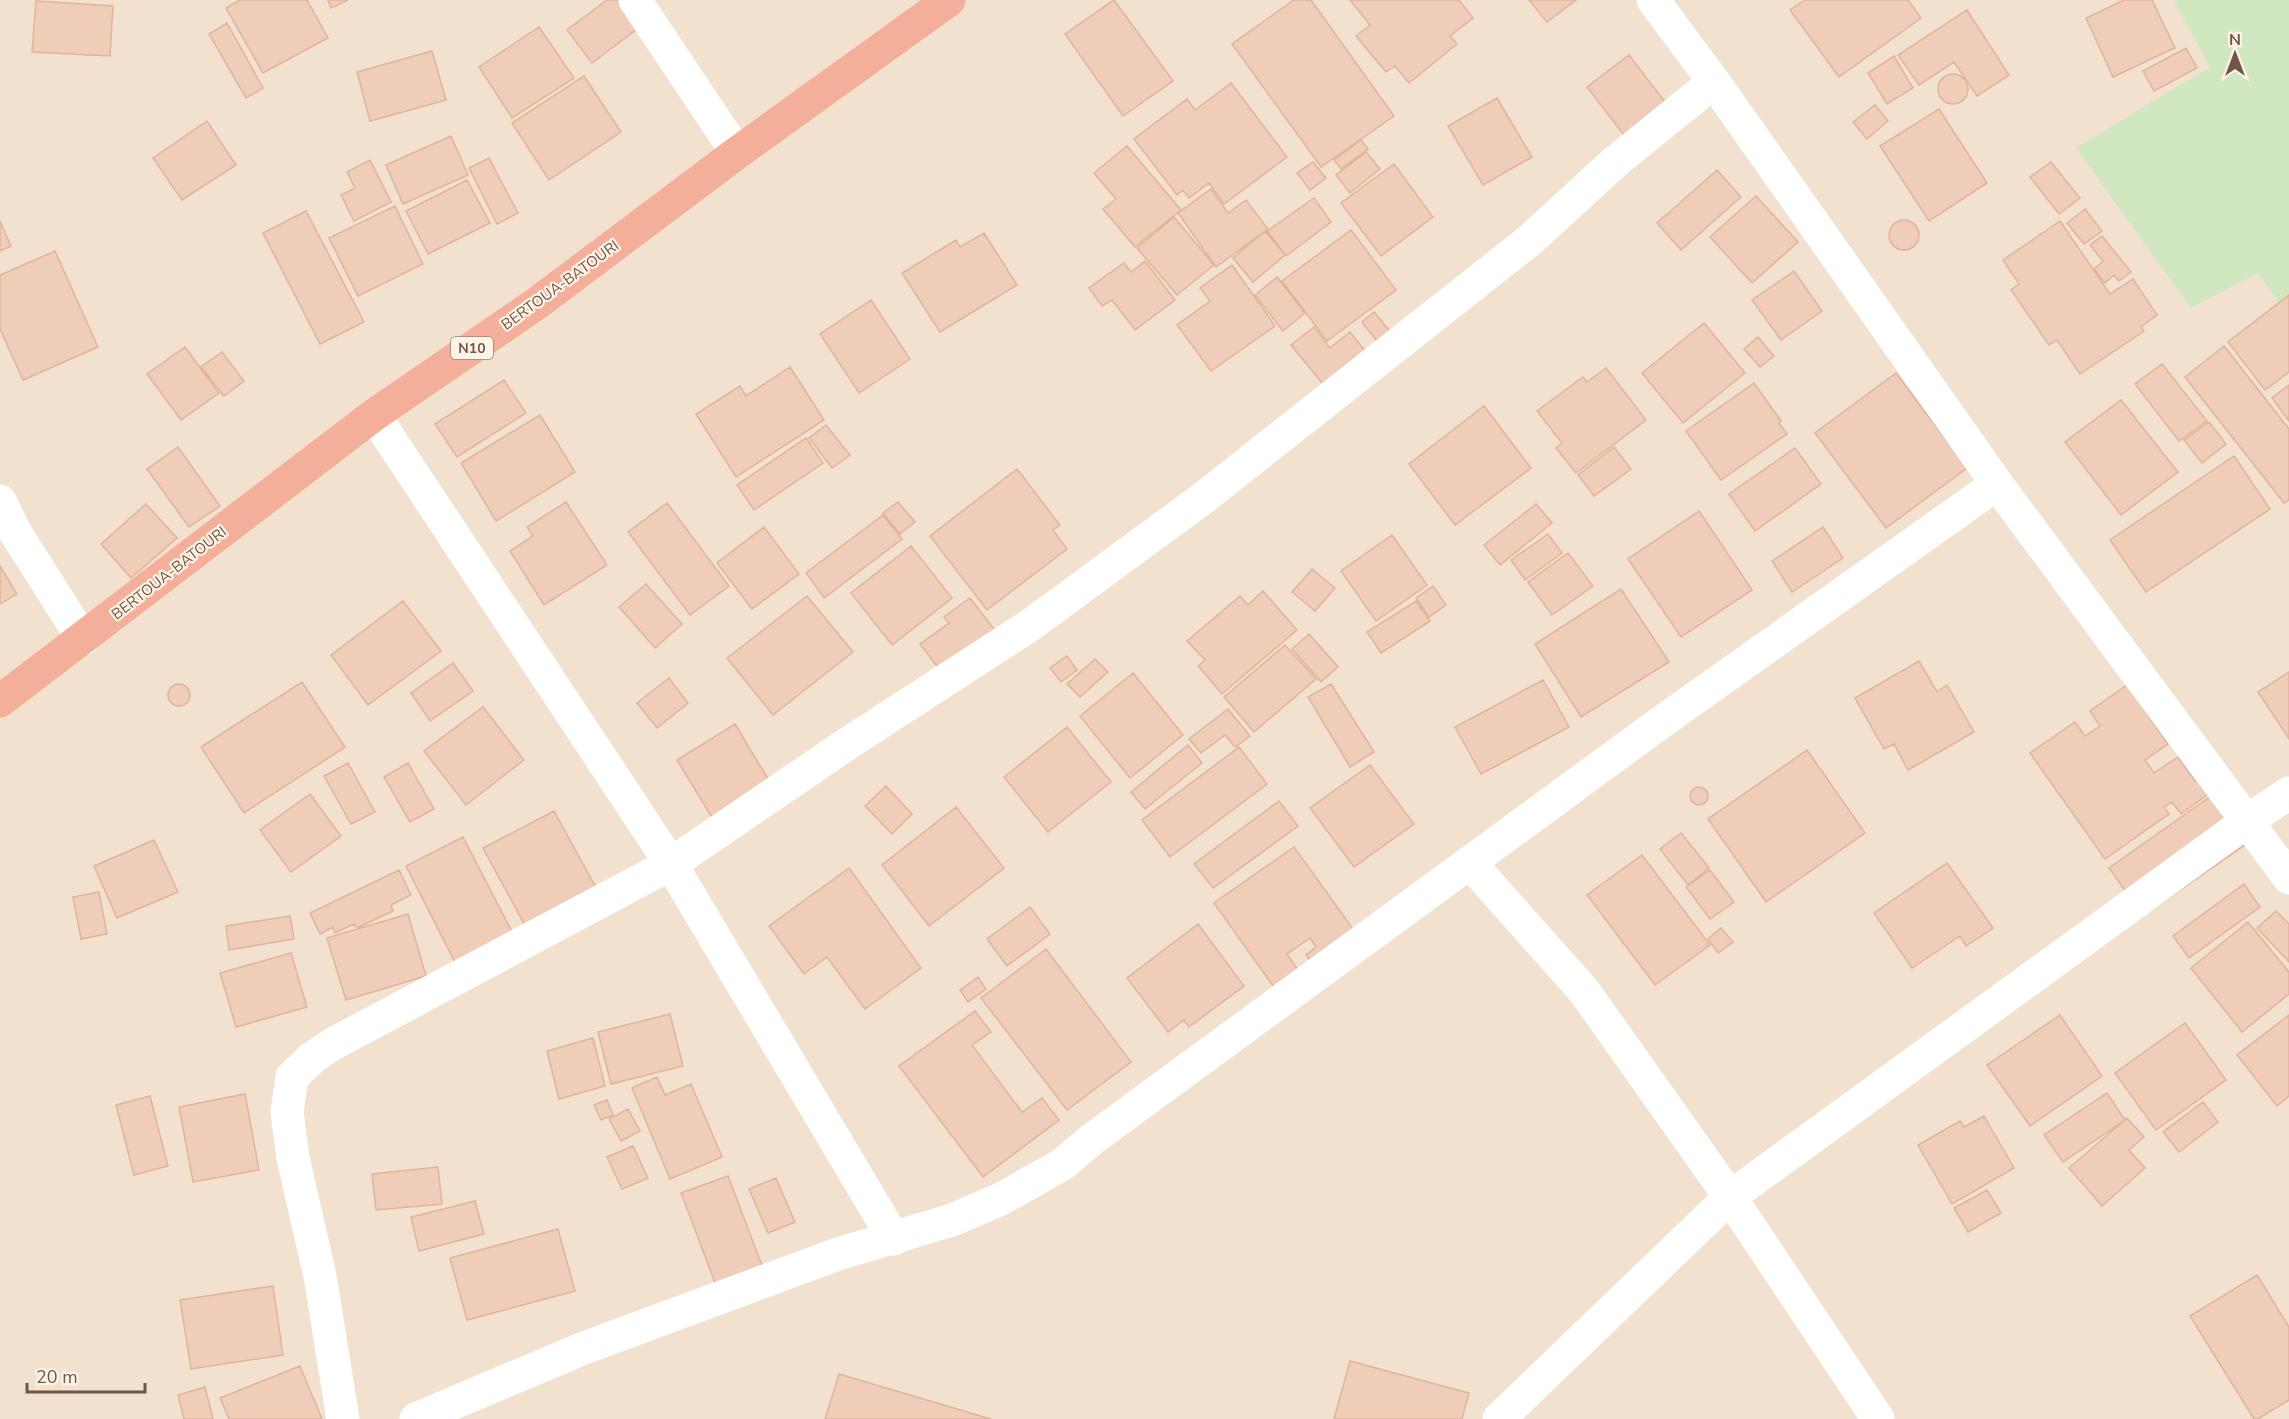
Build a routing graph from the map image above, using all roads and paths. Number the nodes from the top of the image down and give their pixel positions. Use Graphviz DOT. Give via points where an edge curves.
graph roads {
  1 [pos="635,0"];
  2 [pos="949,0"];
  3 [pos="1653,0"];
  4 [pos="1714,82"];
  5 [pos="737,153"];
  6 [pos="374,415"];
  7 [pos="1997,484"];
  8 [pos="0,501"];
  9 [pos="83,639"];
  10 [pos="0,701"];
  11 [pos="2289,793"];
  12 [pos="2246,822"];
  13 [pos="671,864"];
  14 [pos="1471,864"];
  15 [pos="2289,878"];
  16 [pos="1730,1197"];
  17 [pos="894,1239"];
  18 [pos="343,1419"];
  19 [pos="416,1419"];
  20 [pos="1499,1419"];
  21 [pos="1878,1419"];
  1 -- 5 [label="street"];
  2 -- 5 [label="highway, BERTOUA-BATOURI / N10"];
  3 -- 4 [label="street"];
  4 -- 7 [label="street"];
  4 -- 13 [label="street" via="1615,162 1530,240 1202,499 1029,626"];
  5 -- 6 [label="highway, BERTOUA-BATOURI / N10" via="536,304"];
  6 -- 9 [label="highway, BERTOUA-BATOURI / N10"];
  6 -- 13 [label="street"];
  7 -- 12 [label="street"];
  7 -- 14 [label="street" via="1660,723"];
  8 -- 9 [label="street" via="15,532"];
  9 -- 10 [label="highway, BERTOUA-BATOURI / N10"];
  11 -- 12 [label="street"];
  12 -- 15 [label="street"];
  12 -- 16 [label="street"];
  13 -- 17 [label="street"];
  13 -- 18 [label="street" via="331,1045 292,1077 287,1112 293,1158 320,1276"];
  14 -- 16 [label="street" via="1584,992"];
  14 -- 17 [label="street" via="1063,1164 1001,1199"];
  16 -- 20 [label="street"];
  16 -- 21 [label="street"];
  17 -- 19 [label="street" via="838,1254 584,1348"];
}
